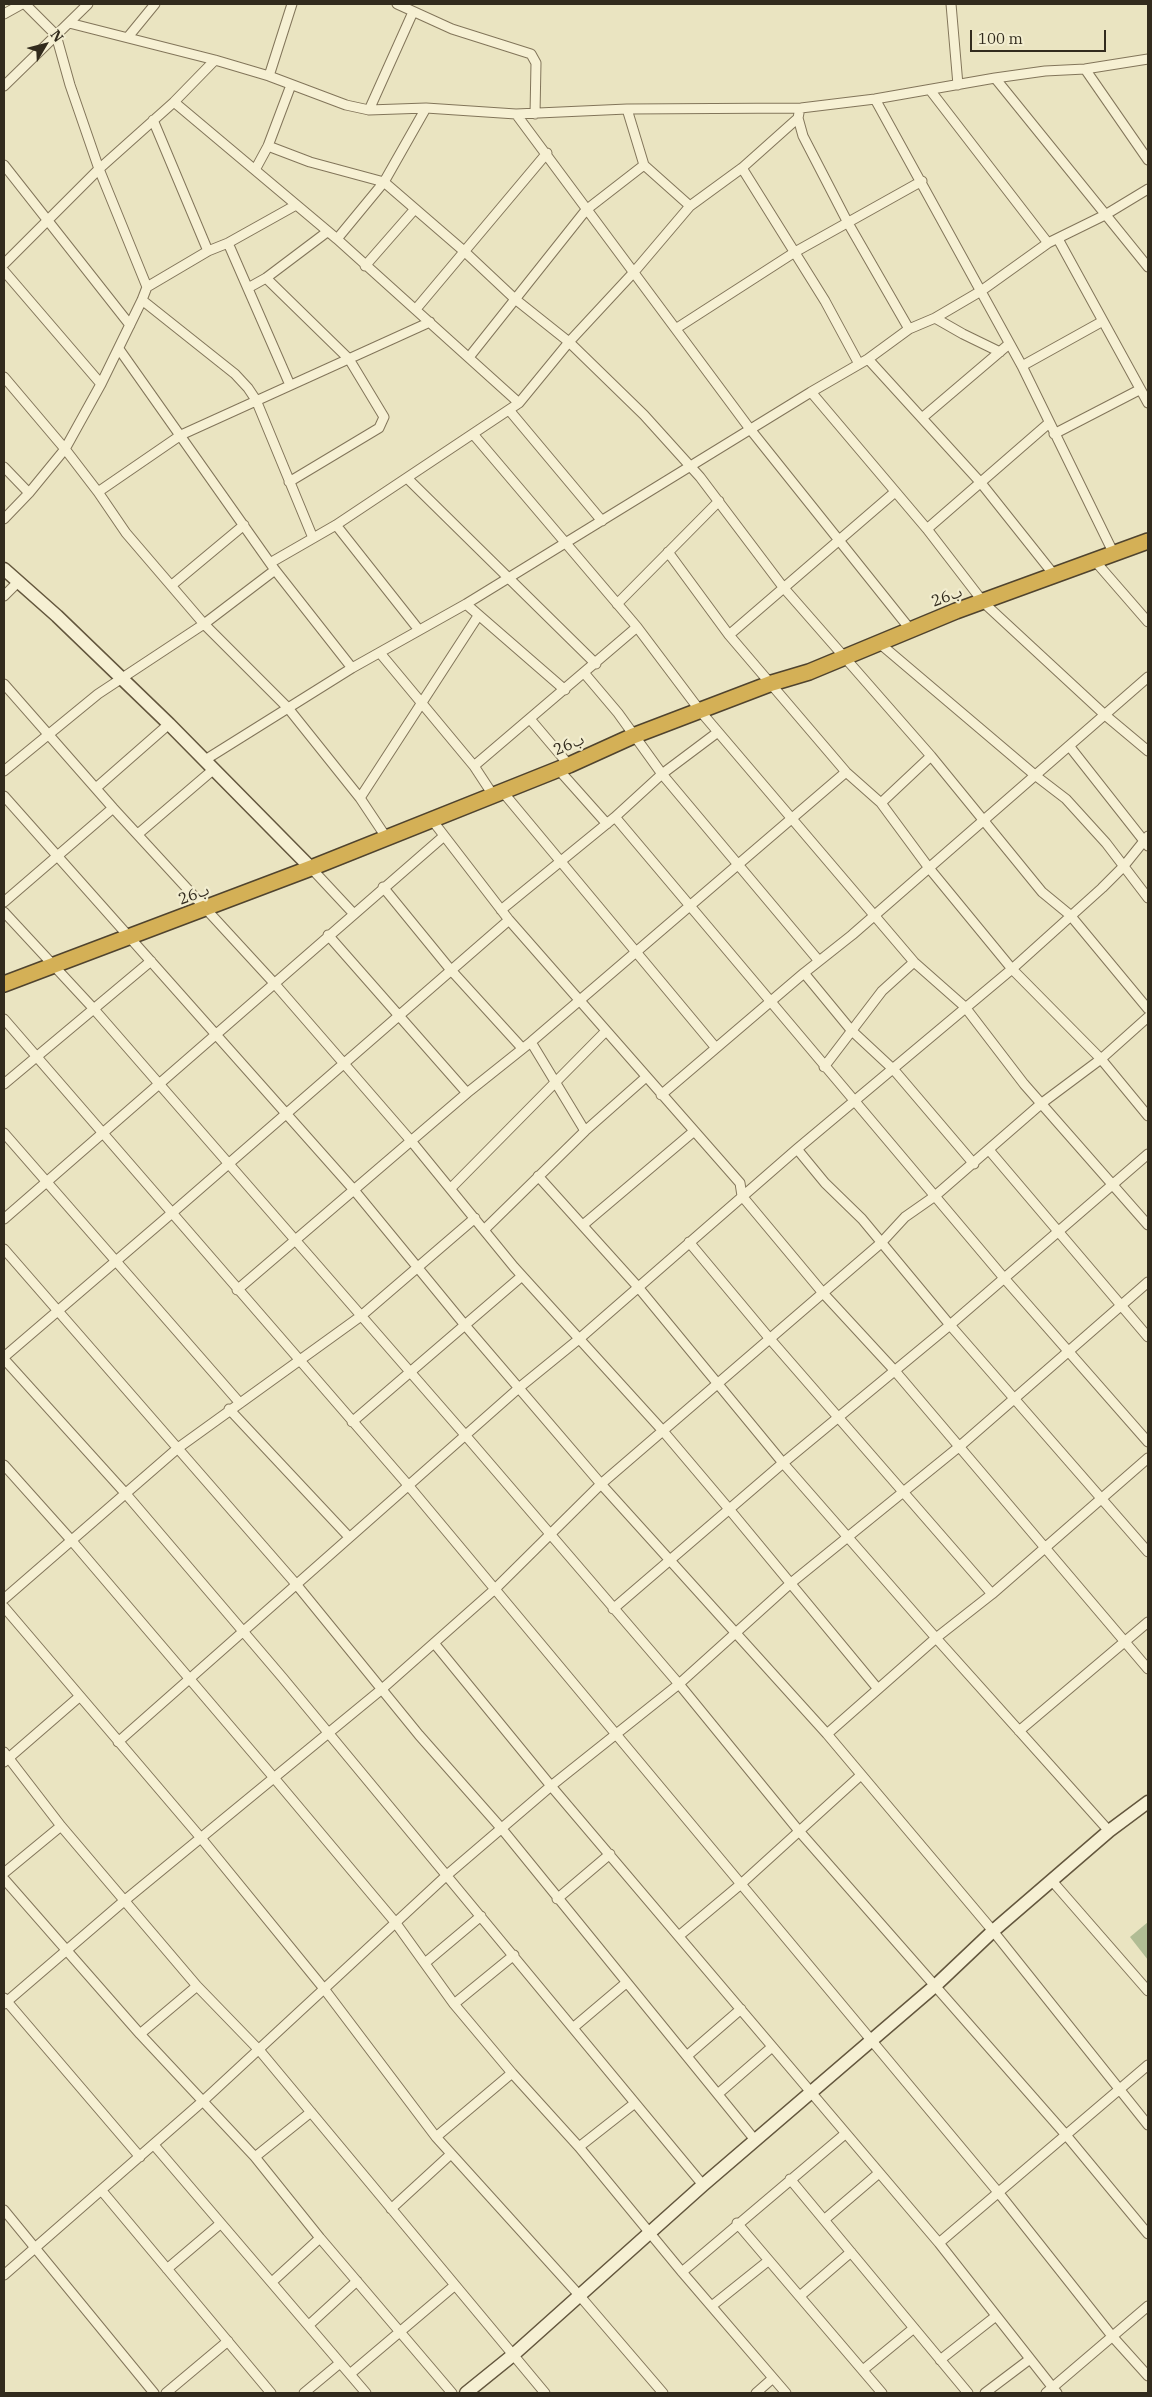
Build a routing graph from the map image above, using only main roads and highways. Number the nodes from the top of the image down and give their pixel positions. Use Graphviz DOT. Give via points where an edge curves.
graph roads {
  1 [pos="1148,541"];
  2 [pos="4,984"];
  1 -- 2 [label="highway, 26ب" via="633,736 564,767 311,868"];
}
